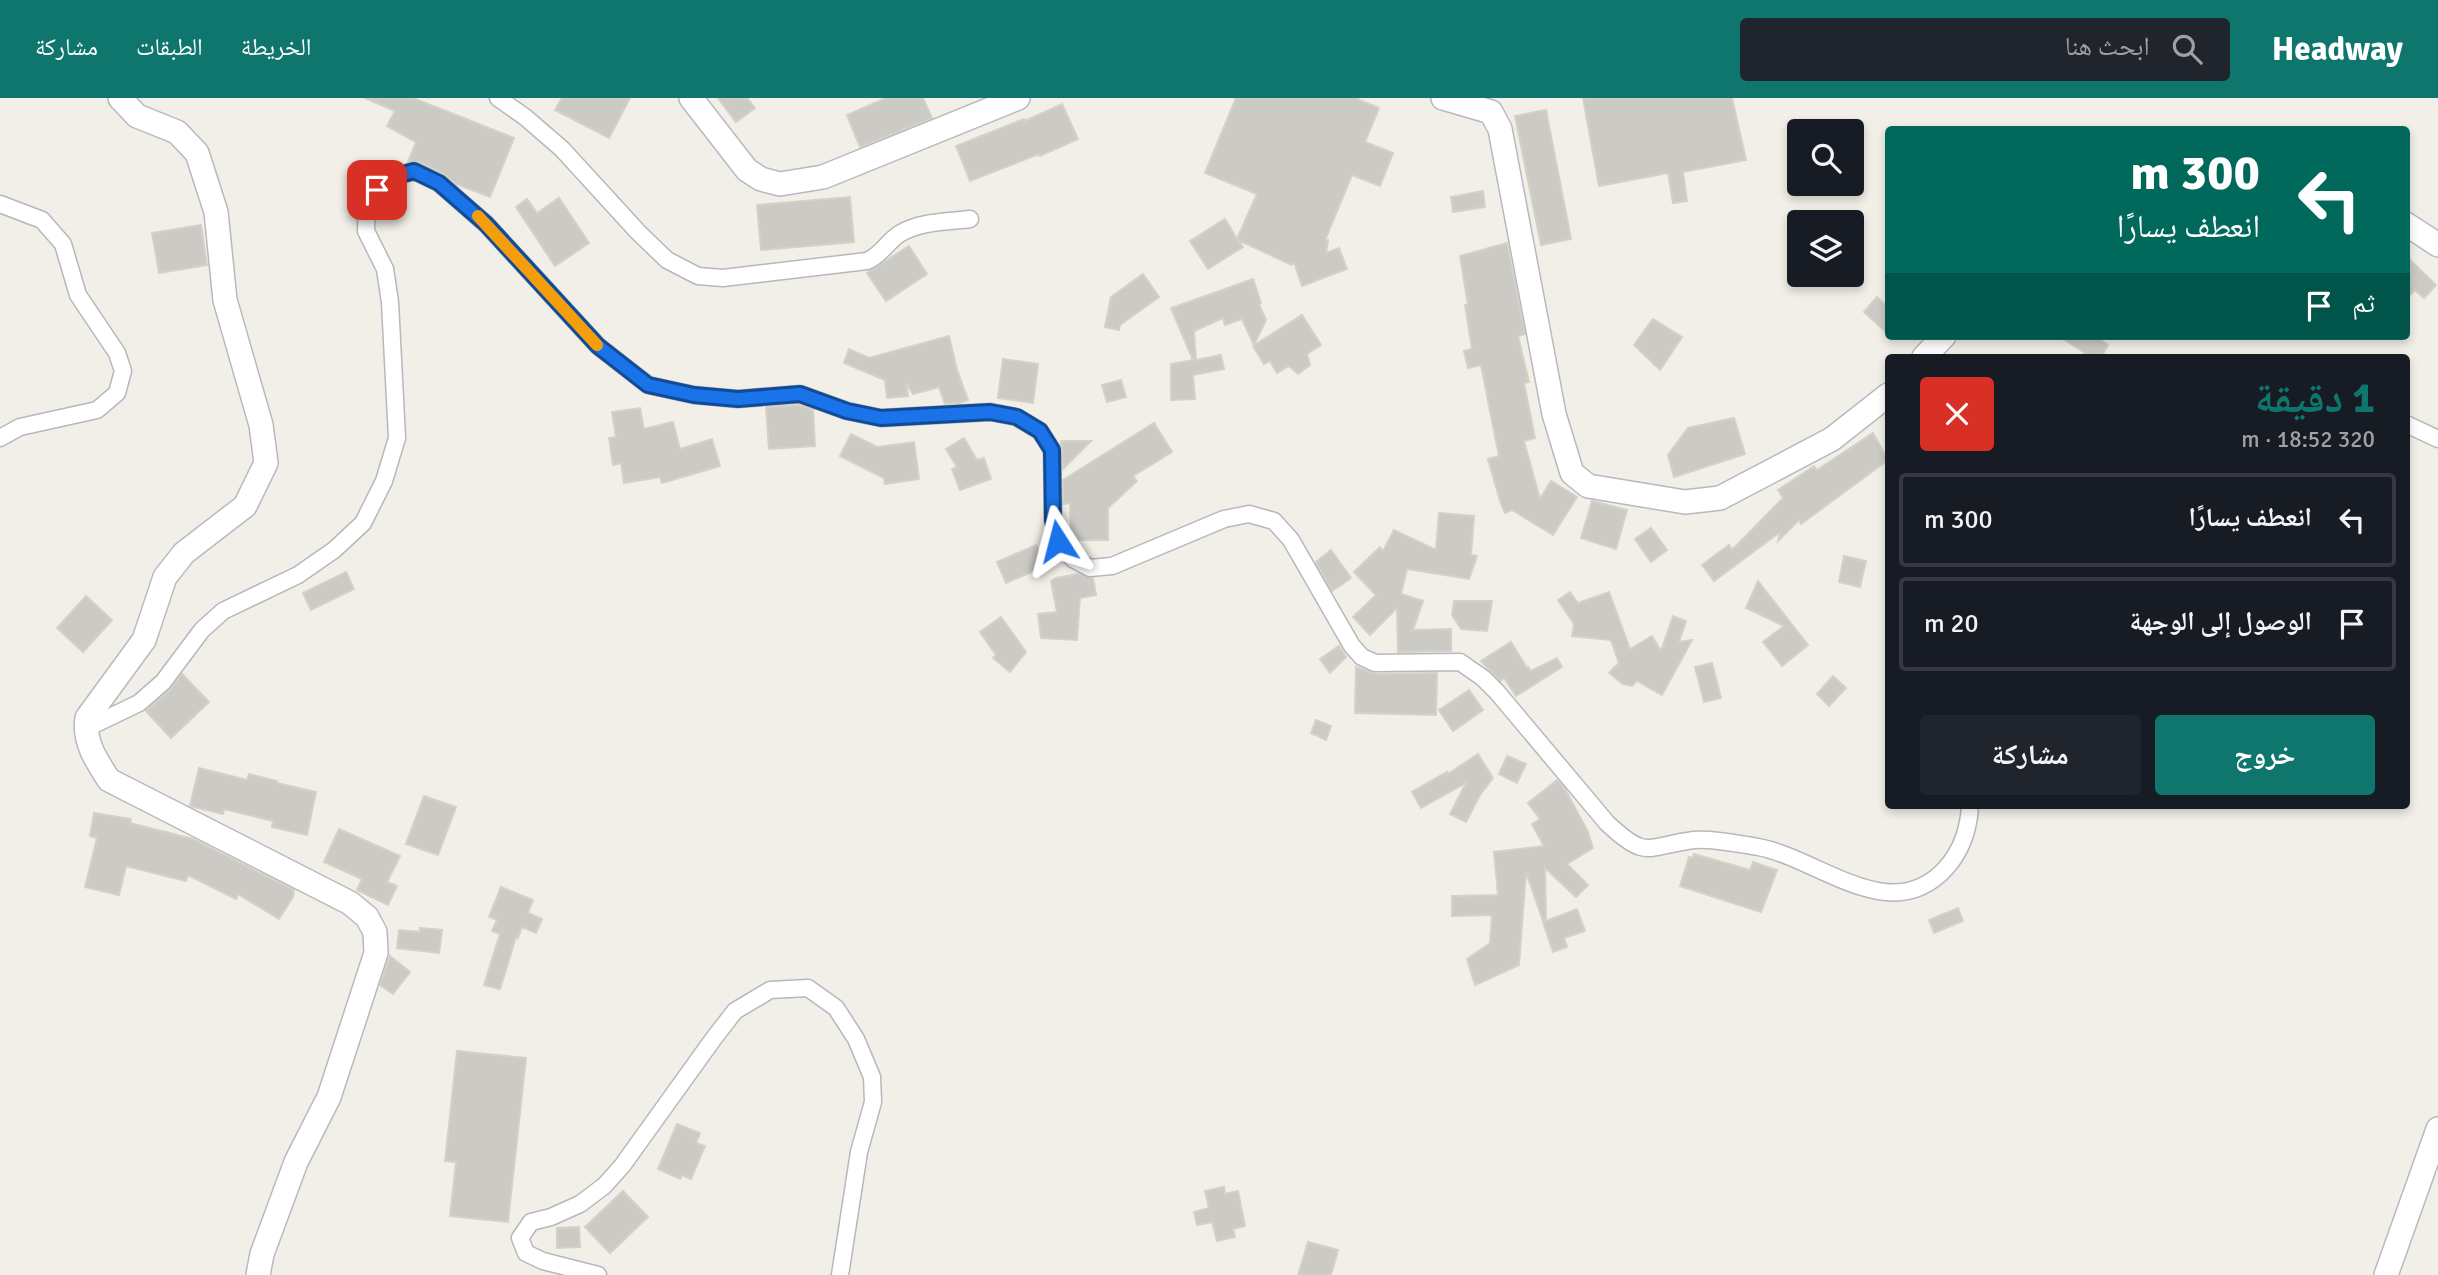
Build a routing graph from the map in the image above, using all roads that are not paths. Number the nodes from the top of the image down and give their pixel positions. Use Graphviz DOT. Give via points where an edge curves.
graph roads {
  1 [pos="120,98"];
  2 [pos="498,98"];
  3 [pos="691,98"];
  4 [pos="1018,98"];
  5 [pos="1443,98"];
  6 [pos="0,204"];
  7 [pos="971,219"];
  8 [pos="2410,227"];
  9 [pos="2438,245"];
  10 [pos="1940,340"];
  11 [pos="1927,354"];
  12 [pos="1885,398"];
  13 [pos="2410,426"];
  14 [pos="0,438"];
  15 [pos="2438,439"];
  16 [pos="85,729"];
  17 [pos="1970,809"];
  18 [pos="2438,1129"];
  19 [pos="258,1275"];
  20 [pos="598,1275"];
  21 [pos="840,1275"];
  22 [pos="2386,1275"];
  1 -- 16 [label="street" via="137,116 177,132 197,153 216,212 225,300 261,425 266,463 245,506 184,552 165,577 144,640 87,718"];
  2 -- 7 [label="street" via="562,149 667,260 698,276 723,278 867,261 898,234 916,226"];
  3 -- 4 [label="street" via="747,170 780,184 823,177"];
  5 -- 12 [label="street" via="1491,112 1500,129 1554,414 1572,473 1588,486 1685,502 1720,498 1832,439"];
  6 -- 14 [label="street" via="42,220 63,244 78,295 117,353 123,371 117,393 97,410 20,427"];
  8 -- 9 [label="street"];
  10 -- 11 [label="street"];
  13 -- 15 [label="street"];
  16 -- 17 [label="street" via="139,703 163,682 202,630 223,611 298,575 363,523 384,481 397,438 390,302 385,269 366,231 367,201 386,179 414,171 439,183 486,224 598,346 648,385 738,399 800,394 881,418 990,412 1017,417 1040,431 1052,450 1053,520 1058,541 1073,559 1090,568 1112,566 1224,519 1249,514 1274,521 1362,657 1375,663 1460,662 1497,692 1607,823 1626,840 1648,850 1696,840 1760,848 1869,890 1903,894 1935,881 1956,857 1969,826"];
  16 -- 19 [label="street" via="109,780 350,902 375,932 376,953 350,1036 329,1097 296,1162 261,1254"];
  18 -- 22 [label="street"];
  20 -- 21 [label="street" via="526,1254 520,1238 531,1222 580,1204 604,1186 736,1011 771,990 808,988 836,1009 856,1038 872,1077 873,1102 859,1152"];
}
